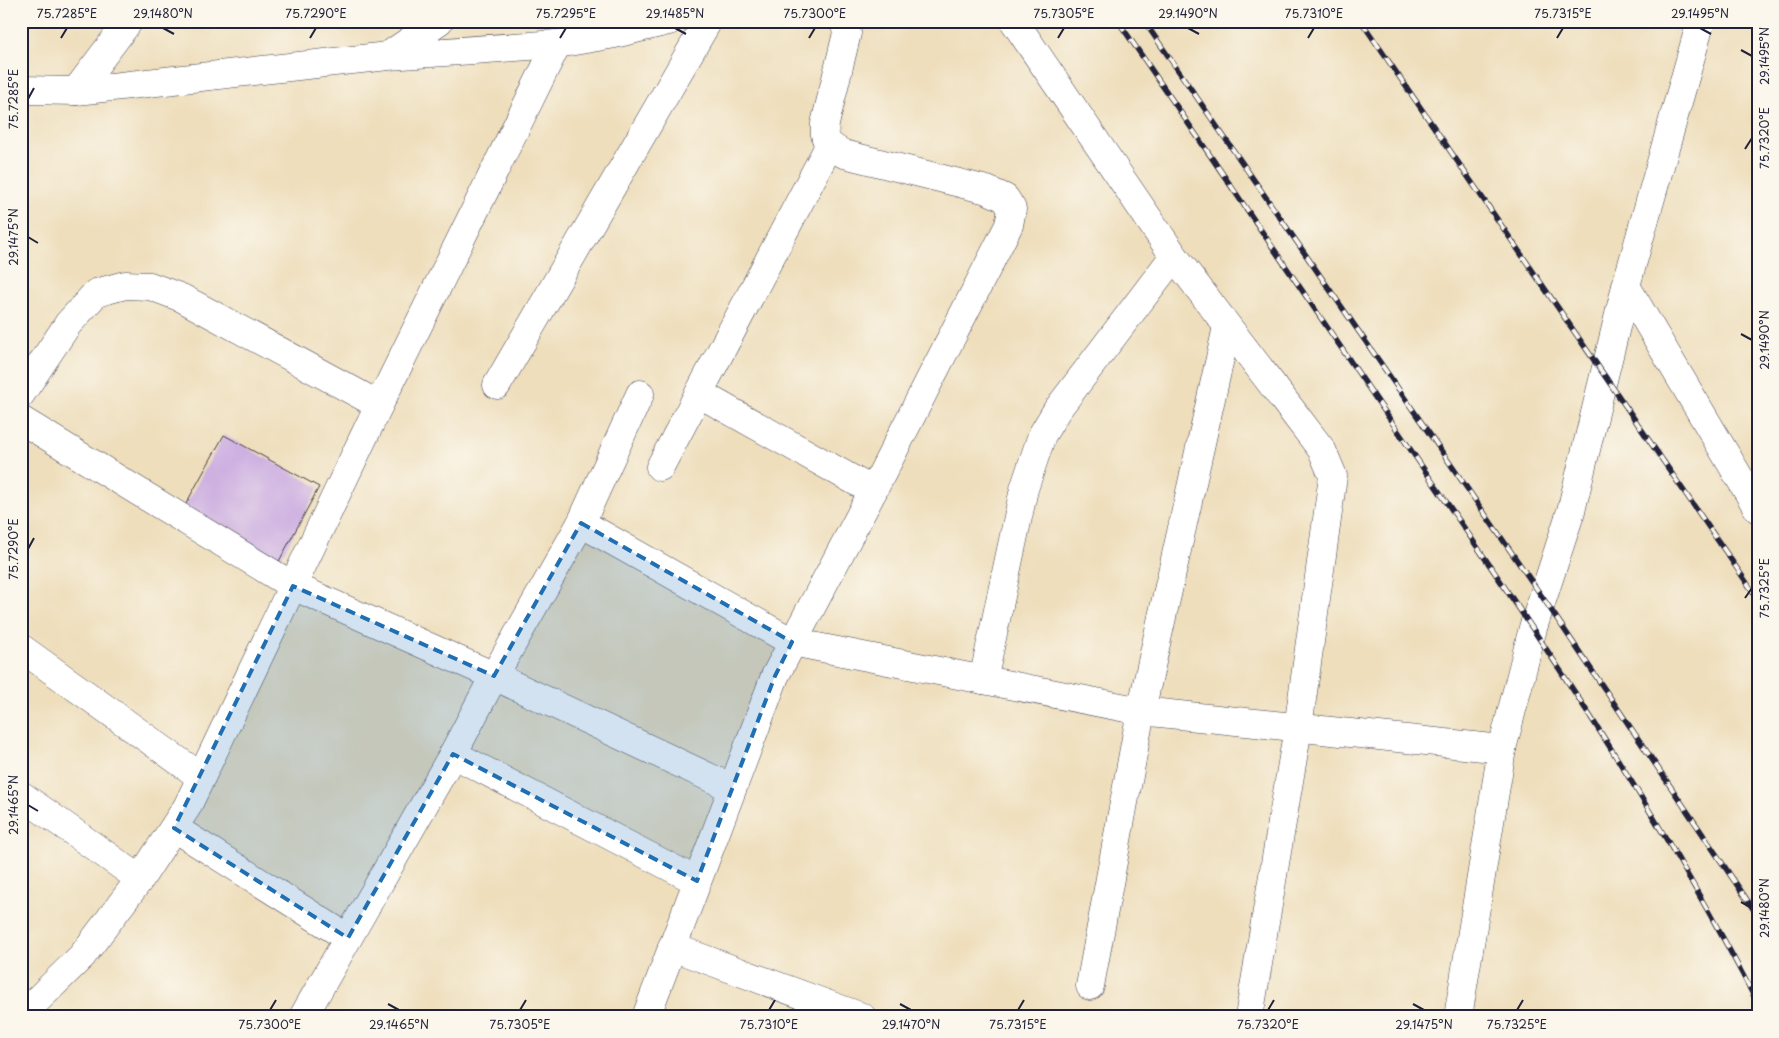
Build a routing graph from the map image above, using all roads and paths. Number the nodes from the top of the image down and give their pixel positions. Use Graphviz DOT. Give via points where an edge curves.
graph roads {
  1 [pos="129,21"];
  2 [pos="439,21"];
  3 [pos="669,21"];
  4 [pos="708,21"];
  5 [pos="844,21"];
  6 [pos="1014,21"];
  7 [pos="1700,21"];
  8 [pos="557,44"];
  9 [pos="388,56"];
  10 [pos="21,90"];
  11 [pos="76,91"];
  12 [pos="829,146"];
  13 [pos="1174,256"];
  14 [pos="1626,286"];
  15 [pos="1227,327"];
  16 [pos="498,384"];
  17 [pos="21,394"];
  18 [pos="640,394"];
  19 [pos="700,394"];
  20 [pos="379,405"];
  21 [pos="21,420"];
  22 [pos="660,467"];
  23 [pos="873,491"];
  24 [pos="1758,509"];
  25 [pos="580,523"];
  26 [pos="293,586"];
  27 [pos="792,642"];
  28 [pos="21,648"];
  29 [pos="494,676"];
  30 [pos="984,680"];
  31 [pos="1142,711"];
  32 [pos="1298,728"];
  33 [pos="1502,749"];
  34 [pos="453,754"];
  35 [pos="201,777"];
  36 [pos="732,788"];
  37 [pos="21,795"];
  38 [pos="174,828"];
  39 [pos="140,879"];
  40 [pos="697,881"];
  41 [pos="348,938"];
  42 [pos="672,947"];
  43 [pos="1090,986"];
  44 [pos="21,1016"];
  45 [pos="303,1017"];
  46 [pos="646,1017"];
  47 [pos="862,1017"];
  48 [pos="1249,1017"];
  49 [pos="1458,1017"];
  1 -- 11 [label="street"];
  2 -- 9 [label="street"];
  3 -- 8 [label="street"];
  4 -- 16 [label="street"];
  5 -- 12 [label="street" via="847,33 825,124 824,137"];
  6 -- 13 [label="street"];
  7 -- 14 [label="street"];
  8 -- 9 [label="street"];
  8 -- 20 [label="street"];
  9 -- 11 [label="street"];
  10 -- 11 [label="street"];
  12 -- 19 [label="street"];
  12 -- 23 [label="street" via="844,154 988,190 1005,198 1012,209 1009,225"];
  13 -- 15 [label="street"];
  13 -- 30 [label="street" via="1057,410 1042,435 1024,489"];
  14 -- 24 [label="street"];
  14 -- 33 [label="street" via="1571,511 1533,628"];
  15 -- 31 [label="street"];
  15 -- 32 [label="street" via="1322,450 1333,476"];
  17 -- 20 [label="street" via="68,324 96,293 125,285 150,286 182,298"];
  18 -- 25 [label="street"];
  19 -- 22 [label="street"];
  19 -- 23 [label="street"];
  20 -- 26 [label="street"];
  21 -- 26 [label="street"];
  23 -- 27 [label="street"];
  25 -- 27 [label="street"];
  25 -- 29 [label="street"];
  26 -- 29 [label="street"];
  26 -- 35 [label="street"];
  27 -- 30 [label="street"];
  27 -- 36 [label="street" via="774,676"];
  28 -- 35 [label="street"];
  29 -- 34 [label="street"];
  29 -- 36 [label="street"];
  30 -- 31 [label="street"];
  31 -- 32 [label="street"];
  31 -- 43 [label="street"];
  32 -- 33 [label="street"];
  32 -- 48 [label="street"];
  33 -- 49 [label="street"];
  34 -- 40 [label="street"];
  34 -- 41 [label="street"];
  35 -- 38 [label="street"];
  36 -- 40 [label="street"];
  37 -- 39 [label="street"];
  38 -- 39 [label="street"];
  38 -- 41 [label="street"];
  39 -- 44 [label="street" via="82,956"];
  40 -- 42 [label="street"];
  41 -- 45 [label="street"];
  42 -- 46 [label="street"];
  42 -- 47 [label="street"];
}
